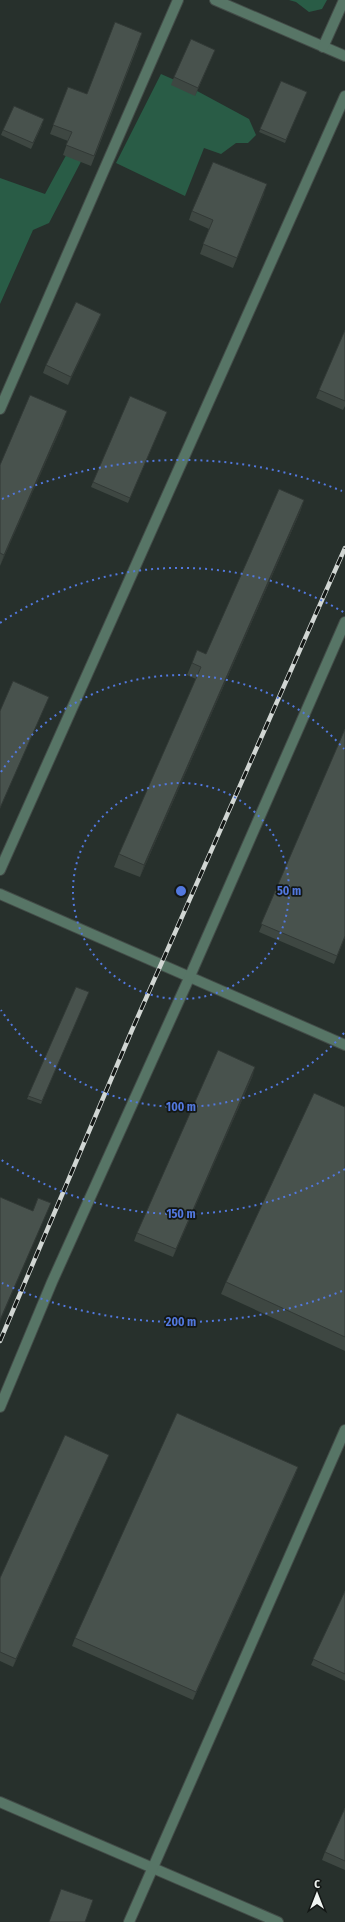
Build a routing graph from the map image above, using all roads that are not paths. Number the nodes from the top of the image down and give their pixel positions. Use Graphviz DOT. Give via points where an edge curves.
graph roads {
  1 [pos="178,0"];
  2 [pos="215,0"];
  3 [pos="344,0"];
  4 [pos="324,47"];
  5 [pos="345,56"];
  6 [pos="345,96"];
  7 [pos="0,409"];
  8 [pos="345,622"];
  9 [pos="0,870"];
  10 [pos="0,894"];
  11 [pos="190,976"];
  12 [pos="345,1045"];
  13 [pos="0,1407"];
  14 [pos="345,1430"];
  15 [pos="0,1802"];
  16 [pos="153,1868"];
  17 [pos="129,1922"];
  18 [pos="278,1922"];
  1 -- 7 [label="lane"];
  2 -- 4 [label="lane"];
  3 -- 4 [label="lane"];
  4 -- 5 [label="lane"];
  6 -- 9 [label="lane"];
  8 -- 11 [label="lane"];
  10 -- 11 [label="lane"];
  11 -- 12 [label="lane"];
  11 -- 13 [label="lane" via="52,1282"];
  14 -- 16 [label="lane"];
  15 -- 16 [label="lane"];
  16 -- 17 [label="lane"];
  16 -- 18 [label="lane"];
}
